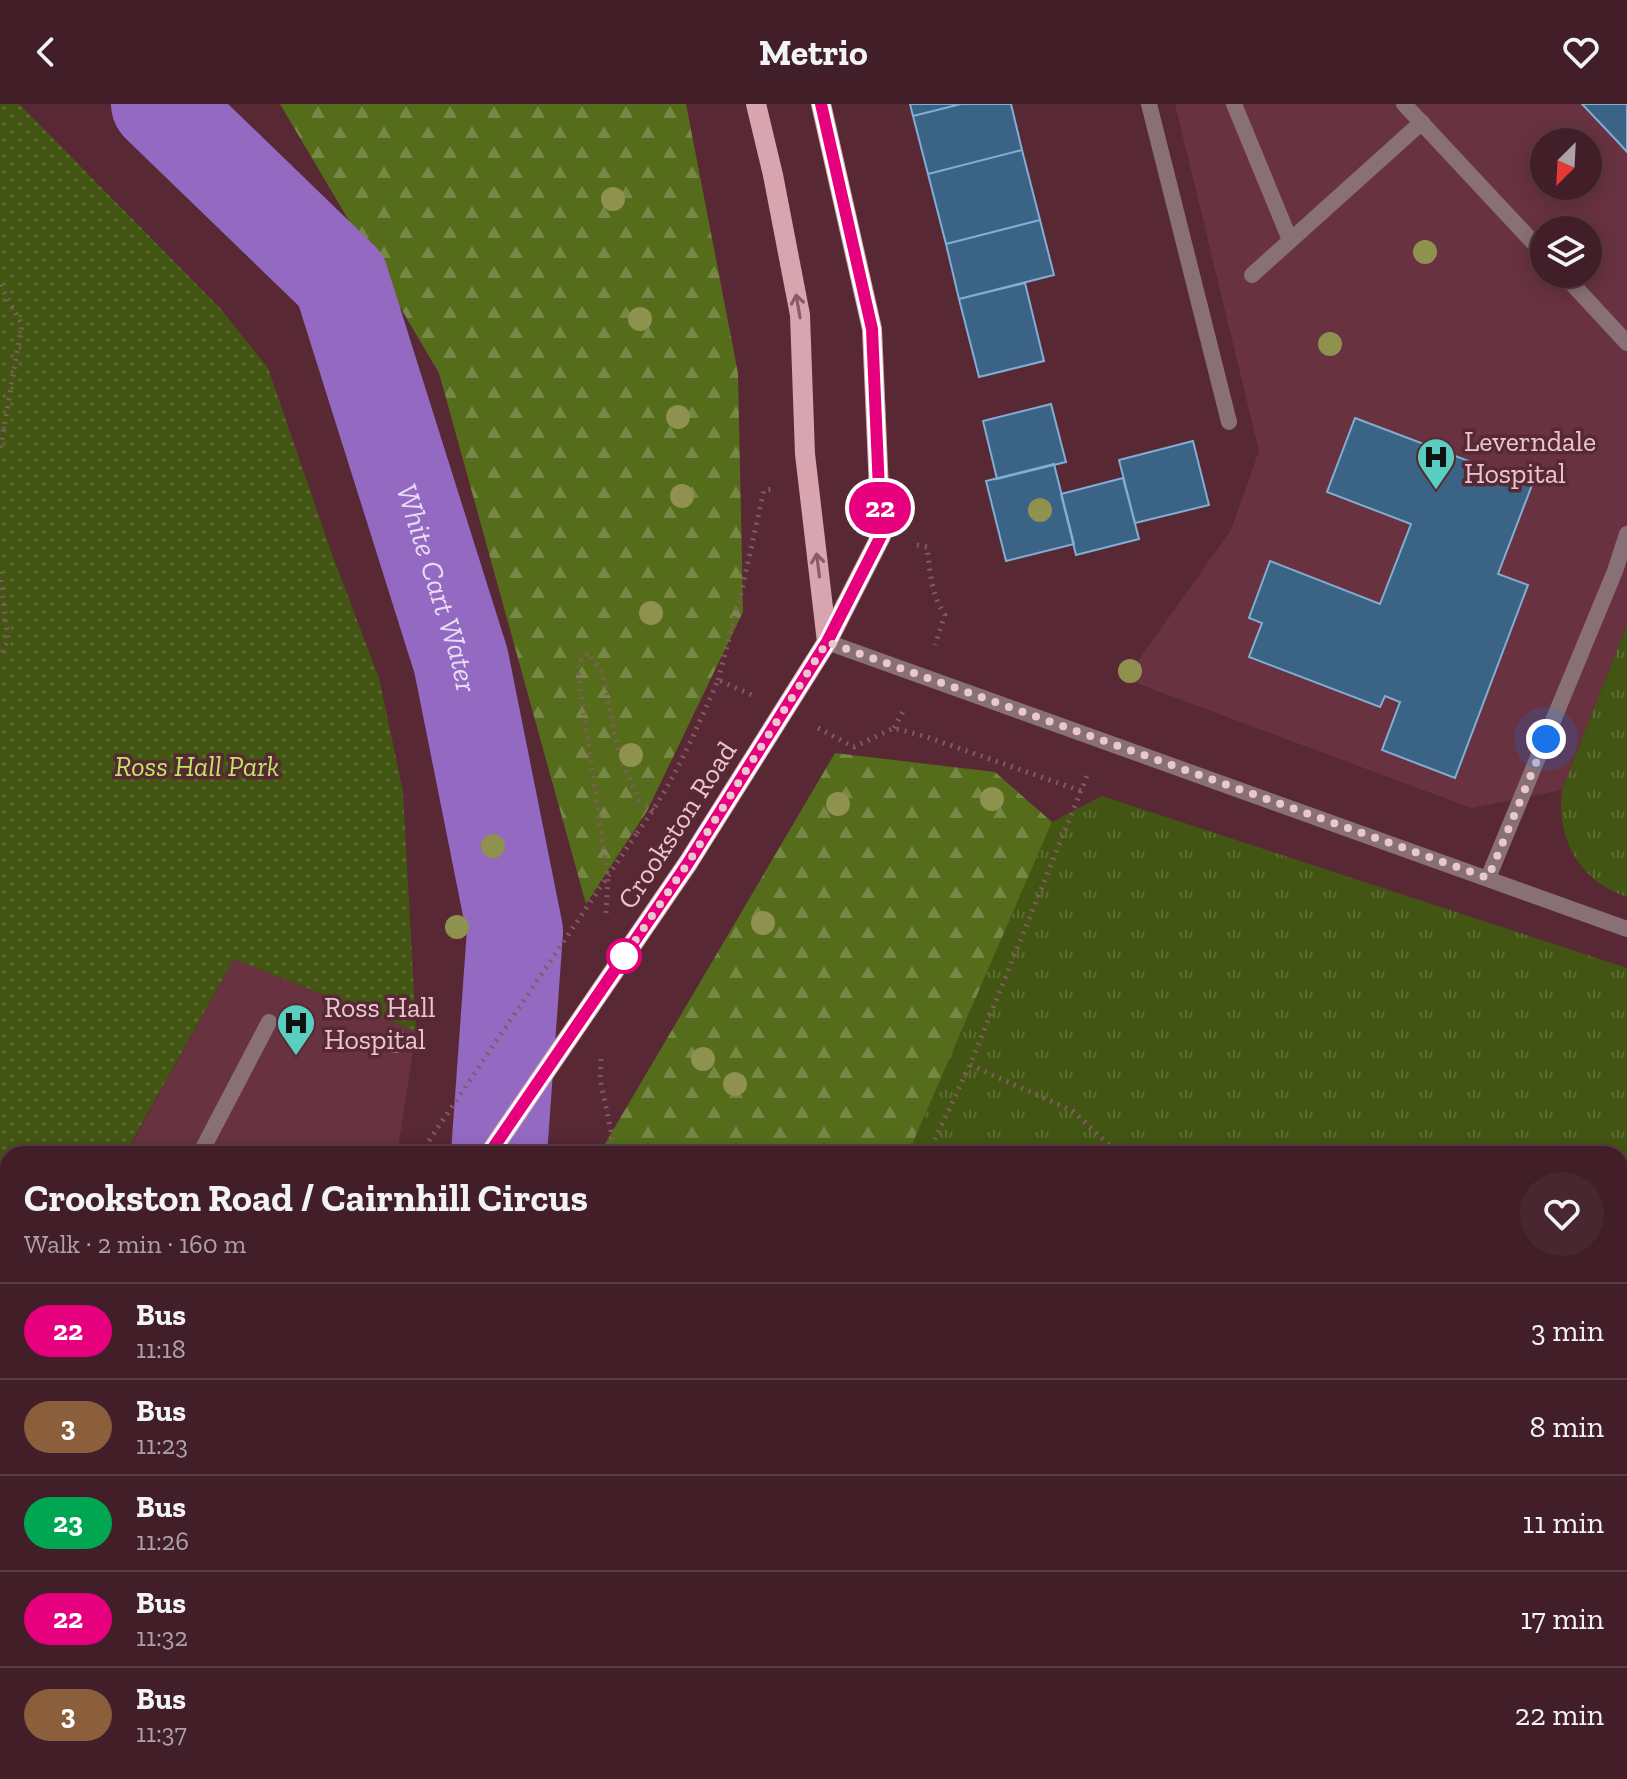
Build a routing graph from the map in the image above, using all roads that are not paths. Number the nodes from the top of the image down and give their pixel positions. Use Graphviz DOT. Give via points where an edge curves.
graph roads {
  1 [pos="756,104"];
  2 [pos="821,104"];
  3 [pos="1149,104"];
  4 [pos="1234,104"];
  5 [pos="1404,104"];
  6 [pos="1422,122"];
  7 [pos="1530,239"];
  8 [pos="1290,240"];
  9 [pos="1252,275"];
  10 [pos="1576,288"];
  11 [pos="1627,343"];
  12 [pos="1229,422"];
  13 [pos="1627,534"];
  14 [pos="827,642"];
  15 [pos="1488,878"];
  16 [pos="1627,929"];
  17 [pos="269,1022"];
  18 [pos="204,1146"];
  19 [pos="494,1146"];
  14 -- 1 [label="main road, one-way" via="805,454 800,315"];
  2 -- 14 [label="main road, Crookston Road" via="872,329 881,536"];
  3 -- 12 [label="street"];
  4 -- 8 [label="street"];
  5 -- 6 [label="street"];
  6 -- 7 [label="street"];
  6 -- 8 [label="street"];
  8 -- 9 [label="street"];
  10 -- 11 [label="street"];
  13 -- 15 [label="street"];
  14 -- 15 [label="street"];
  14 -- 19 [label="main road, Crookston Road, bridge" via="688,863"];
  15 -- 16 [label="street"];
  17 -- 18 [label="street"];
}
